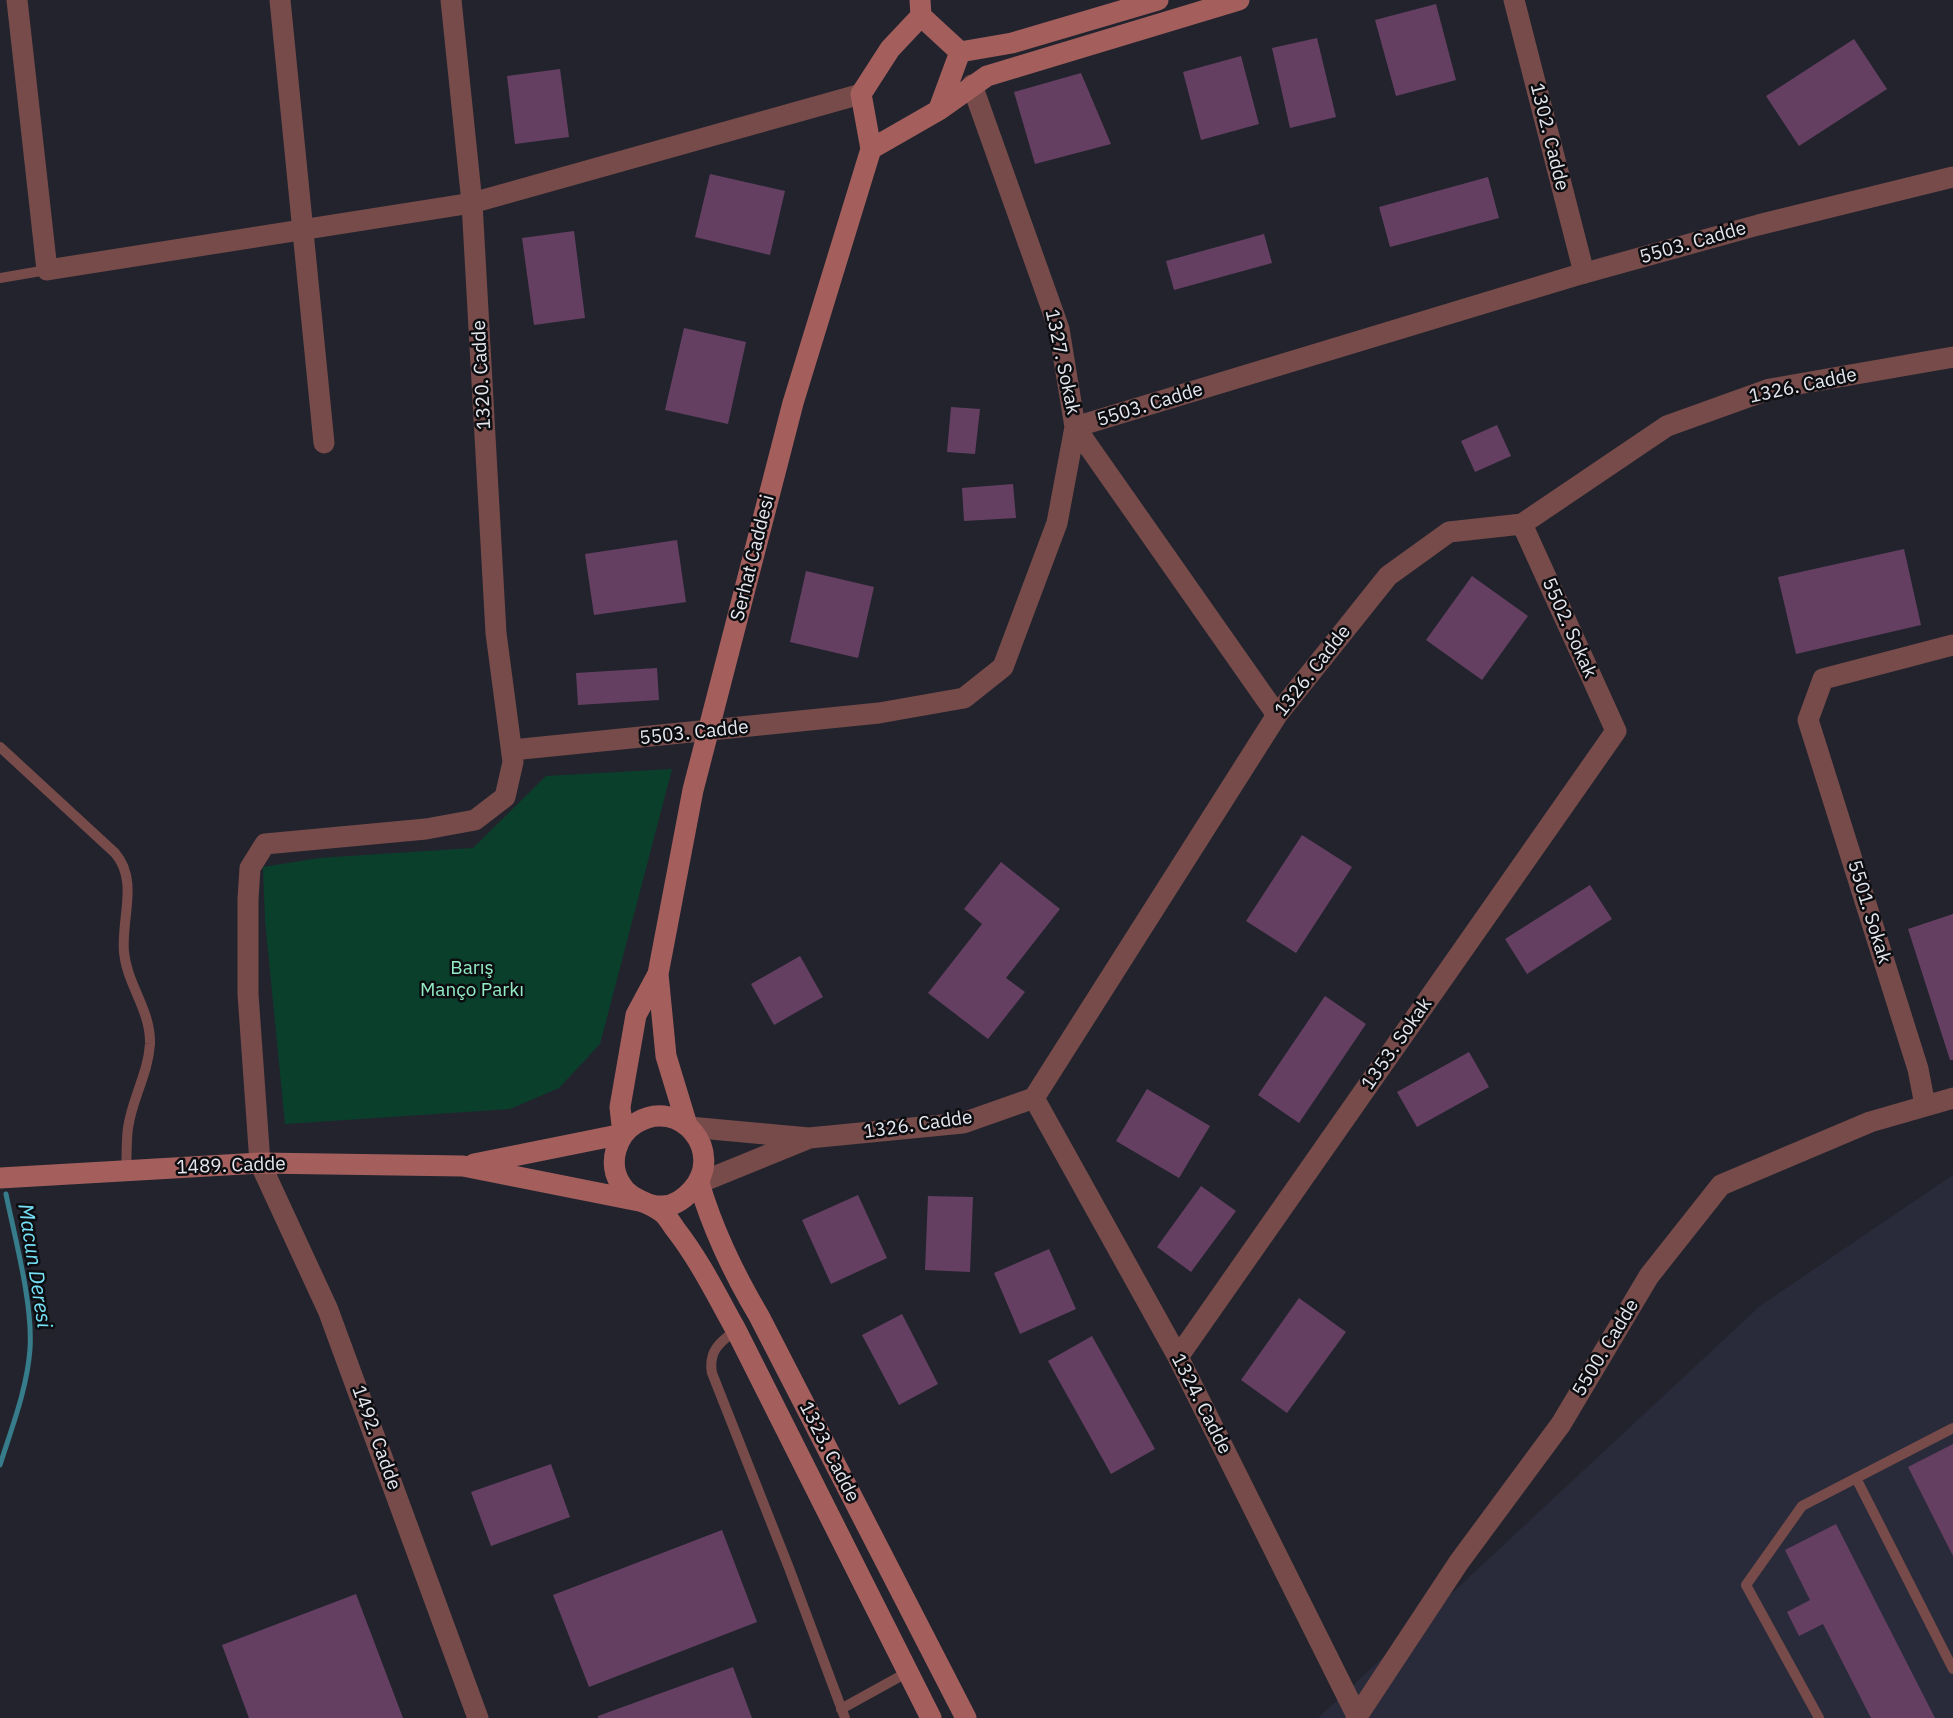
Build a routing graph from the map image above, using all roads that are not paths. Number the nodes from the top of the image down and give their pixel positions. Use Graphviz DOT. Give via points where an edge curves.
graph roads {
  1 [pos="17,0"];
  2 [pos="280,0"];
  3 [pos="451,0"];
  4 [pos="1158,0"];
  5 [pos="1239,0"];
  6 [pos="1514,0"];
  7 [pos="920,8"];
  8 [pos="960,52"];
  9 [pos="979,80"];
  10 [pos="860,94"];
  11 [pos="939,110"];
  12 [pos="871,149"];
  13 [pos="1953,177"];
  14 [pos="471,203"];
  15 [pos="303,231"];
  16 [pos="47,270"];
  17 [pos="1584,273"];
  18 [pos="0,278"];
  19 [pos="1953,357"];
  20 [pos="1075,427"];
  21 [pos="324,443"];
  22 [pos="1522,524"];
  23 [pos="1953,645"];
  24 [pos="1278,715"];
  25 [pos="1616,731"];
  26 [pos="708,732"];
  27 [pos="0,747"];
  28 [pos="512,750"];
  29 [pos="658,974"];
  30 [pos="1034,1098"];
  31 [pos="1953,1098"];
  32 [pos="1925,1105"];
  33 [pos="688,1126"];
  34 [pos="623,1134"];
  35 [pos="809,1138"];
  36 [pos="260,1163"];
  37 [pos="463,1166"];
  38 [pos="126,1171"];
  39 [pos="0,1178"];
  40 [pos="699,1183"];
  41 [pos="639,1201"];
  42 [pos="736,1330"];
  43 [pos="1178,1357"];
  44 [pos="1953,1428"];
  45 [pos="1856,1478"];
  46 [pos="1953,1669"];
  47 [pos="908,1672"];
  48 [pos="843,1713"];
  49 [pos="1356,1717"];
  50 [pos="478,1718"];
  51 [pos="931,1718"];
  52 [pos="966,1718"];
  53 [pos="1819,1718"];
  1 -- 16 [label="street"];
  2 -- 15 [label="street"];
  3 -- 14 [label="street, 1320. Cadde"];
  4 -- 8 [label="main road" via="1012,43"];
  5 -- 9 [label="main road"];
  6 -- 17 [label="street, 1302. Cadde"];
  7 -- 8 [label="main road"];
  7 -- 10 [label="main road"];
  8 -- 11 [label="main road"];
  9 -- 11 [label="main road"];
  9 -- 20 [label="street, 1327. Sokak" via="1059,329"];
  10 -- 12 [label="main road, Serhat Caddesi"];
  10 -- 14 [label="street"];
  11 -- 12 [label="main road"];
  12 -- 26 [label="main road, Serhat Caddesi" via="793,403"];
  13 -- 17 [label="street, 5503. Cadde"];
  14 -- 15 [label="street"];
  14 -- 28 [label="street, 1320. Cadde" via="496,633"];
  15 -- 16 [label="street"];
  15 -- 21 [label="street"];
  16 -- 18 [label="lane"];
  17 -- 20 [label="street, 5503. Cadde"];
  19 -- 22 [label="street, 1326. Cadde" via="1770,389 1667,426"];
  20 -- 24 [label="street, 1327. Sokak"];
  20 -- 26 [label="street, 5503. Cadde" via="1057,523 1003,667 964,698 879,713"];
  22 -- 24 [label="street, 1326. Cadde" via="1449,532 1388,576"];
  22 -- 25 [label="street, 5502. Sokak"];
  23 -- 32 [label="street, 5501. Sokak" via="1823,680 1808,720 1918,1069"];
  24 -- 30 [label="street, 1326. Cadde"];
  25 -- 43 [label="street, 1353. Sokak"];
  26 -- 28 [label="street, 5503. Cadde"];
  26 -- 29 [label="main road, Serhat Caddesi"];
  27 -- 38 [label="lane" via="115,853 125,868 124,950 147,1017 150,1042 128,1127"];
  28 -- 36 [label="street, 1320. Cadde" via="505,797 475,820 265,844 250,867 248,994"];
  29 -- 33 [label="main road" via="666,1056"];
  29 -- 34 [label="main road" via="636,1015 620,1107"];
  30 -- 35 [label="street, 1326. Cadde" via="963,1123"];
  30 -- 43 [label="street, 1324. Cadde"];
  31 -- 32 [label="street, 5500. Cadde"];
  32 -- 49 [label="street, 5500. Cadde" via="1870,1122 1721,1185 1649,1276 1561,1424 1460,1562"];
  33 -- 34 [label="main road" via="661,1116 635,1123"];
  33 -- 35 [label="street"];
  33 -- 40 [label="main road" via="704,1152"];
  34 -- 37 [label="main road, 1489. Cadde"];
  34 -- 41 [label="main road" via="614,1158 615,1172 628,1194"];
  35 -- 40 [label="street"];
  36 -- 37 [label="main road, 1489. Cadde"];
  36 -- 38 [label="main road, 1489. Cadde"];
  36 -- 50 [label="street, 1492. Cadde" via="328,1310"];
  37 -- 41 [label="main road, 1489. Cadde"];
  38 -- 39 [label="main road, 1489. Cadde"];
  40 -- 41 [label="main road" via="687,1197 669,1205"];
  40 -- 52 [label="main road, 1323. Cadde" via="711,1223 743,1288"];
  41 -- 42 [label="main road" via="663,1213 704,1272"];
  42 -- 47 [label="main road"];
  42 -- 48 [label="lane" via="718,1343 710,1366"];
  43 -- 49 [label="street, 1324. Cadde"];
  44 -- 45 [label="lane"];
  45 -- 46 [label="lane"];
  45 -- 53 [label="lane" via="1802,1506 1746,1585"];
  47 -- 48 [label="lane"];
  47 -- 51 [label="main road"];
}
